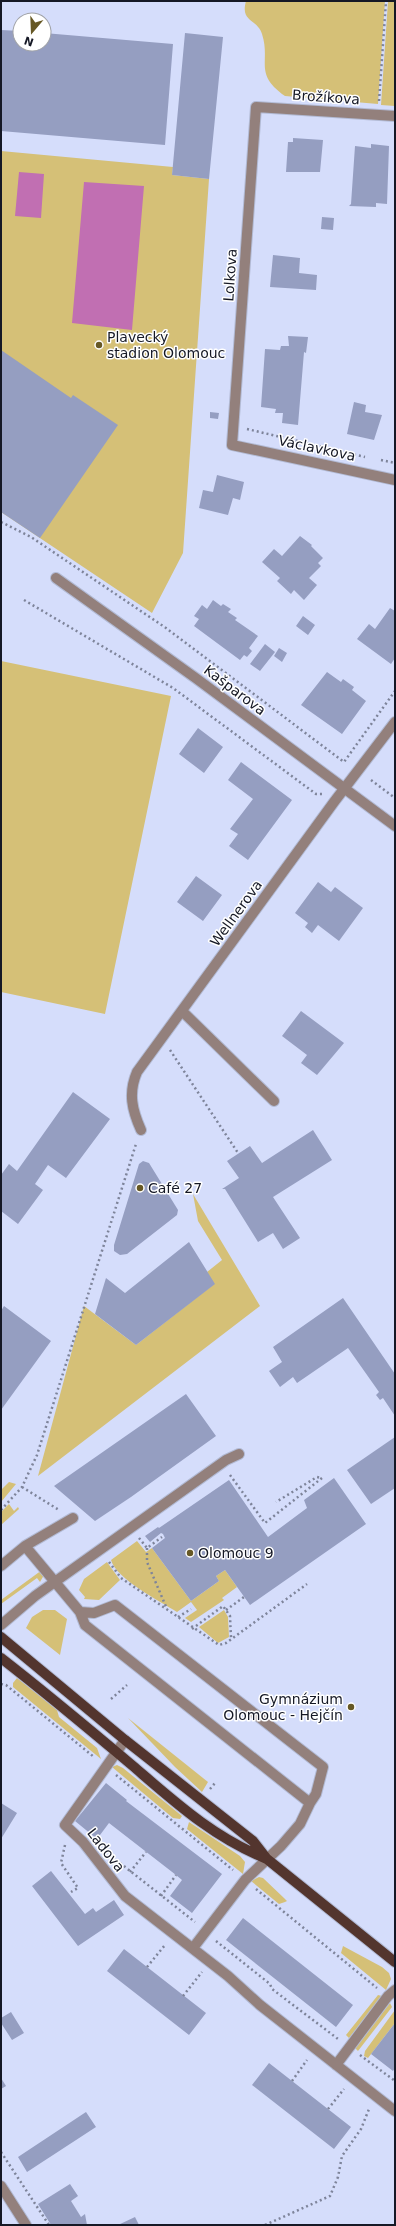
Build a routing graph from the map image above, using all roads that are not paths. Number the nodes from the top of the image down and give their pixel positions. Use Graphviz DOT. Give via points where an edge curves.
graph roads {
  1 [pos="256,107"];
  2 [pos="395,116"];
  3 [pos="232,445"];
  4 [pos="395,480"];
  5 [pos="56,578"];
  6 [pos="395,722"];
  7 [pos="344,788"];
  8 [pos="395,826"];
  9 [pos="182,1011"];
  10 [pos="274,1101"];
  11 [pos="141,1130"];
  12 [pos="239,1454"];
  13 [pos="73,1518"];
  14 [pos="25,1546"];
  15 [pos="1,1566"];
  16 [pos="56,1583"];
  17 [pos="80,1612"];
  18 [pos="1,1624"];
  19 [pos="1,1637"];
  20 [pos="1,1658"];
  21 [pos="125,1740"];
  22 [pos="116,1752"];
  23 [pos="310,1803"];
  24 [pos="267,1859"];
  25 [pos="193,1948"];
  26 [pos="393,1962"];
  27 [pos="395,1990"];
  28 [pos="336,2065"];
  29 [pos="395,2111"];
  30 [pos="1,2186"];
  31 [pos="26,2225"];
  1 -- 2 [label="street, Brožíkova"];
  1 -- 3 [label="street, Lolkova"];
  3 -- 4 [label="street, Václavkova"];
  5 -- 7 [label="street, Kašparova"];
  6 -- 7 [label="street, Wellnerova"];
  7 -- 8 [label="street, Kašparova"];
  7 -- 9 [label="street, Wellnerova"];
  9 -- 10 [label="street"];
  9 -- 11 [label="street, Wellnerova" via="133,1080 132,1107"];
  12 -- 16 [label="street" via="226,1460"];
  13 -- 14 [label="street"];
  14 -- 15 [label="street"];
  14 -- 16 [label="street"];
  16 -- 17 [label="street"];
  16 -- 18 [label="street" via="35,1596"];
  17 -- 23 [label="street" via="85,1625"];
  17 -- 23 [label="street" via="94,1614 115,1605 323,1767 316,1794"];
  19 -- 21 [label="main road"];
  20 -- 22 [label="main road"];
  21 -- 22 [label="street, Ladova"];
  21 -- 24 [label="main road" via="247,1836"];
  22 -- 24 [label="main road" via="205,1826 239,1847"];
  22 -- 25 [label="street, Ladova" via="65,1825 83,1842 125,1896"];
  23 -- 24 [label="street" via="300,1824"];
  24 -- 25 [label="street" via="245,1880"];
  24 -- 26 [label="main road"];
  25 -- 28 [label="street, Ladova"];
  27 -- 28 [label="street"];
  28 -- 29 [label="street, Ladova"];
  30 -- 31 [label="street"];
}
